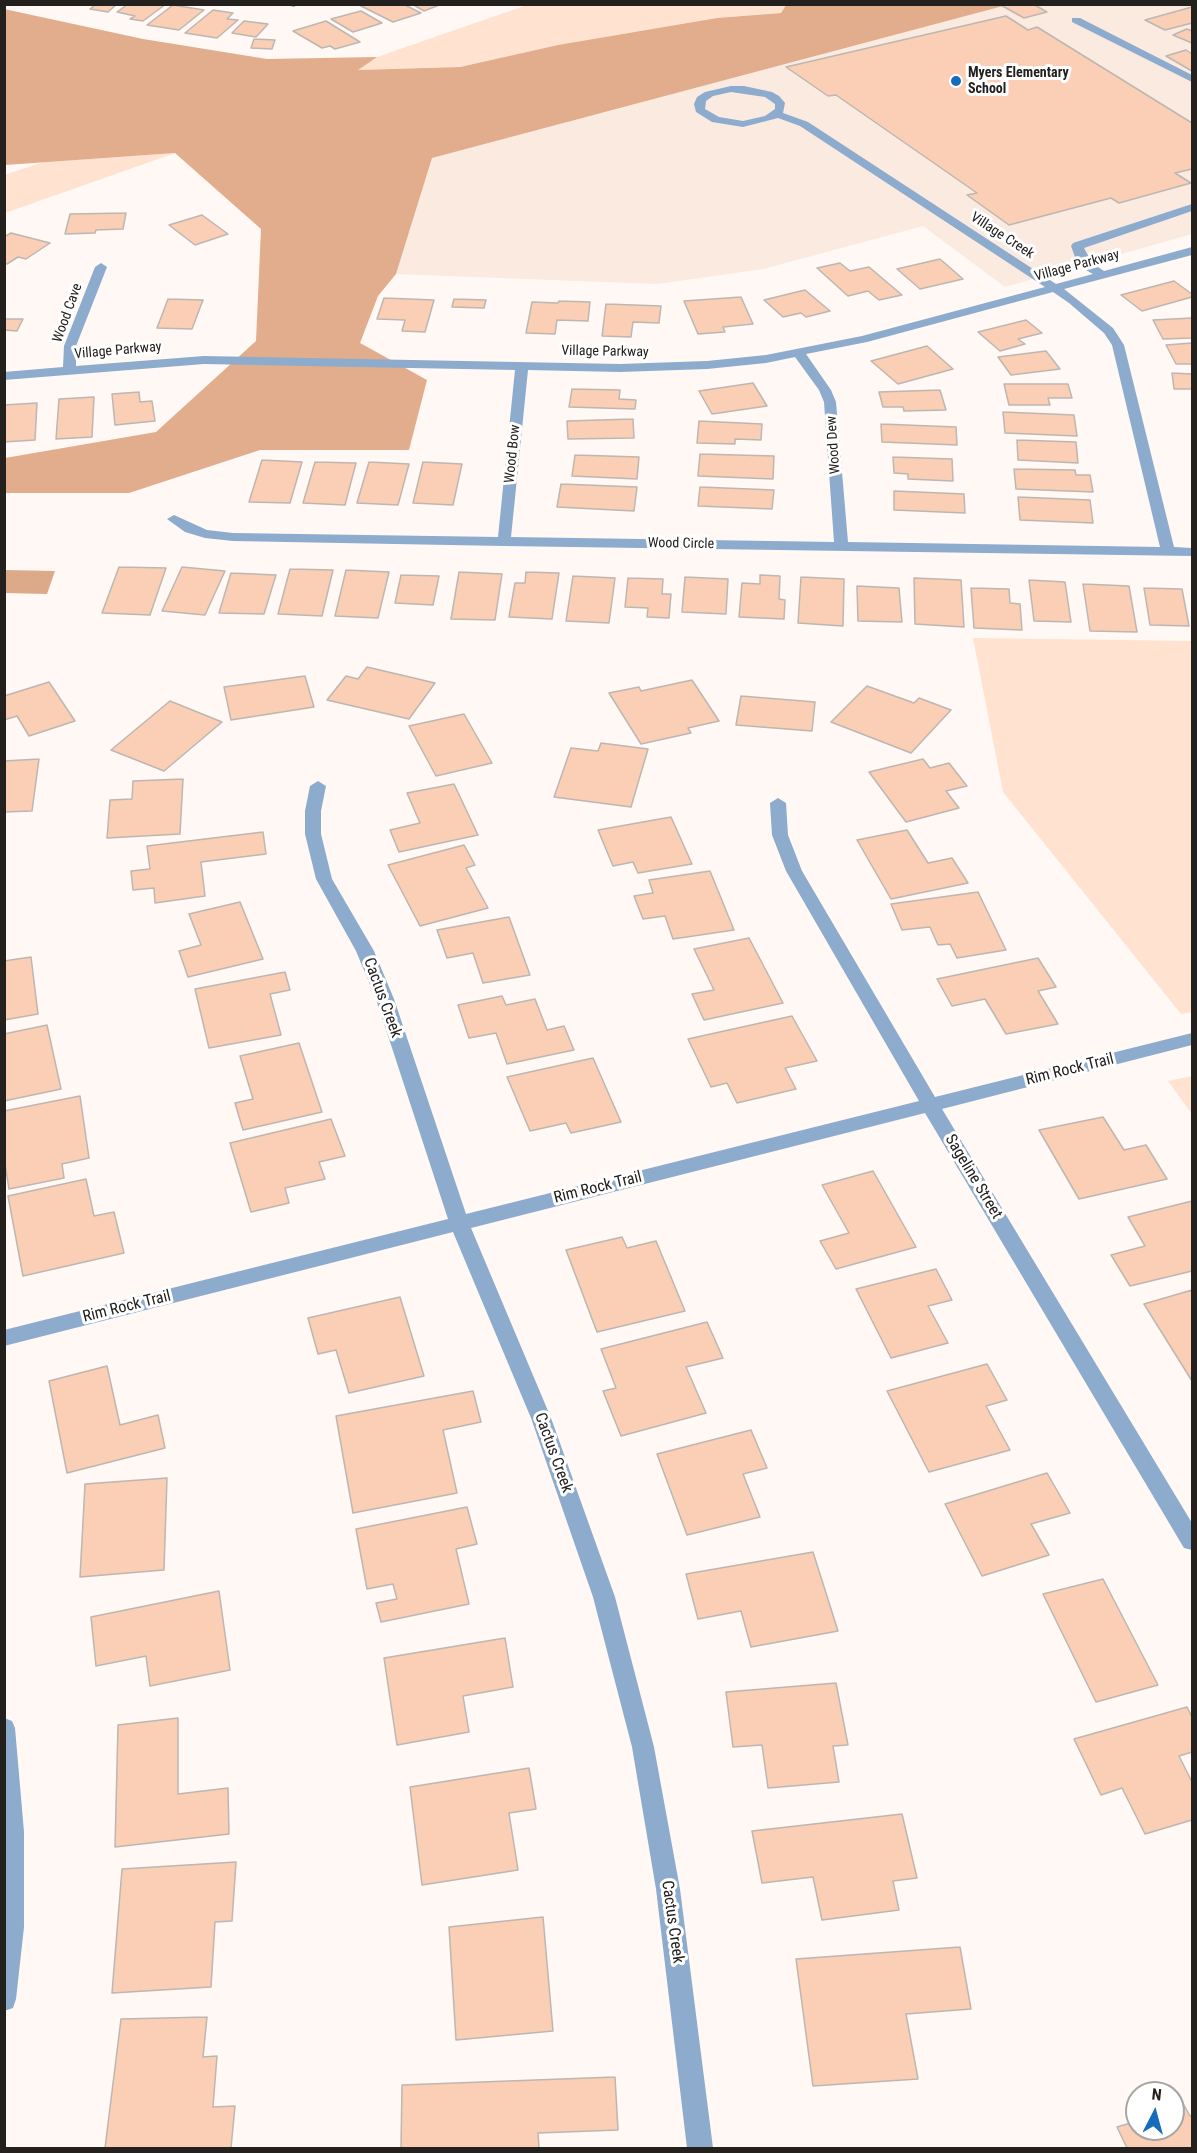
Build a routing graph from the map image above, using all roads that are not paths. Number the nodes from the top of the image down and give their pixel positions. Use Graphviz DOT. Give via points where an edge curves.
graph roads {
  1 [pos="1076,20"];
  2 [pos="1192,79"];
  3 [pos="777,114"];
  4 [pos="1192,207"];
  5 [pos="1192,251"];
  6 [pos="101,267"];
  7 [pos="1103,275"];
  8 [pos="1053,288"];
  9 [pos="799,353"];
  10 [pos="522,365"];
  11 [pos="69,370"];
  12 [pos="4,376"];
  13 [pos="174,519"];
  14 [pos="504,542"];
  15 [pos="841,546"];
  16 [pos="1168,552"];
  17 [pos="1192,552"];
  18 [pos="318,786"];
  19 [pos="777,803"];
  20 [pos="1192,1039"];
  21 [pos="930,1105"];
  22 [pos="459,1224"];
  23 [pos="4,1338"];
  24 [pos="1192,1541"];
  25 [pos="4,1728"];
  26 [pos="4,1999"];
  27 [pos="700,2148"];
  1 -- 2 [label="street"];
  3 -- 3 [label="street" via="780,104 776,98 744,89 709,94 699,104 706,116 729,123 757,122"];
  3 -- 8 [label="street, Village Creek" via="804,124"];
  4 -- 7 [label="street" via="1077,246 1088,266"];
  5 -- 7 [label="street, Village Parkway"];
  6 -- 11 [label="street, Wood Cave" via="70,346"];
  7 -- 8 [label="street, Village Parkway"];
  8 -- 9 [label="street, Village Parkway"];
  8 -- 16 [label="street, Village Creek" via="1094,317 1118,345"];
  9 -- 10 [label="street, Village Parkway" via="662,367"];
  9 -- 15 [label="street, Wood Dew" via="830,402"];
  10 -- 11 [label="street, Village Parkway" via="204,360"];
  10 -- 14 [label="street, Wood Bow"];
  11 -- 12 [label="street, Village Parkway"];
  13 -- 14 [label="street, Wood Circle" via="205,534 233,537"];
  14 -- 15 [label="street, Wood Circle"];
  15 -- 16 [label="street, Wood Circle"];
  16 -- 17 [label="street, Wood Circle"];
  18 -- 22 [label="street, Cactus Creek" via="313,834 324,879 365,951 385,999"];
  19 -- 21 [label="street, Sageline Street" via="780,835 794,871"];
  20 -- 21 [label="street, Rim Rock Trail"];
  21 -- 22 [label="street, Rim Rock Trail"];
  21 -- 24 [label="street, Sageline Street"];
  22 -- 23 [label="street, Rim Rock Trail"];
  22 -- 27 [label="street, Cactus Creek" via="541,1418 604,1597 643,1747 669,1889"];
  25 -- 26 [label="street" via="12,1832 12,1928"];
}
